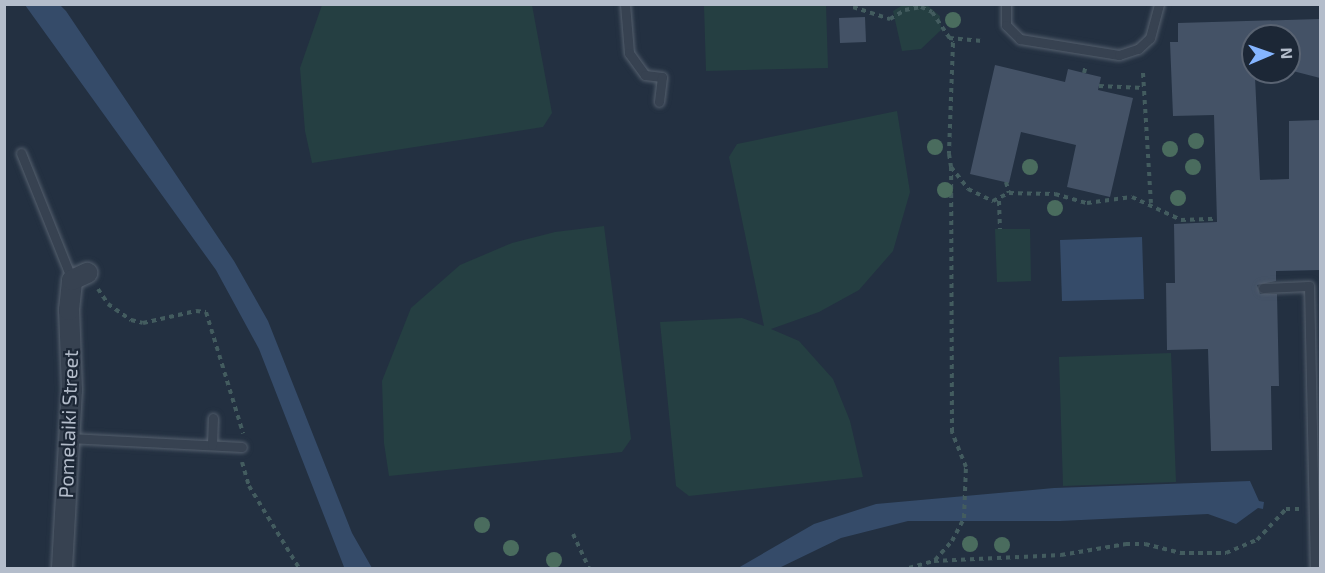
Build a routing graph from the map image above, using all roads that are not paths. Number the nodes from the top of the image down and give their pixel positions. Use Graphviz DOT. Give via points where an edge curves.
graph roads {
  1 [pos="625,4"];
  2 [pos="1006,4"];
  3 [pos="1159,4"];
  4 [pos="659,102"];
  5 [pos="21,153"];
  6 [pos="79,277"];
  7 [pos="1309,286"];
  8 [pos="1320,286"];
  9 [pos="1263,288"];
  10 [pos="213,418"];
  11 [pos="69,438"];
  12 [pos="212,445"];
  13 [pos="242,447"];
  14 [pos="62,568"];
  15 [pos="1315,568"];
  1 -- 4 [label="lane" via="629,53 645,75 662,77"];
  2 -- 3 [label="lane" via="1006,25 1020,39 1119,55 1147,42"];
  5 -- 6 [label="lane, Pomelaiki Street"];
  6 -- 11 [label="street, Pomelaiki Street"];
  7 -- 8 [label="lane"];
  7 -- 9 [label="lane"];
  7 -- 15 [label="lane"];
  10 -- 12 [label="lane"];
  11 -- 12 [label="lane"];
  11 -- 14 [label="street, Pomelaiki Street"];
  12 -- 13 [label="lane"];
}
